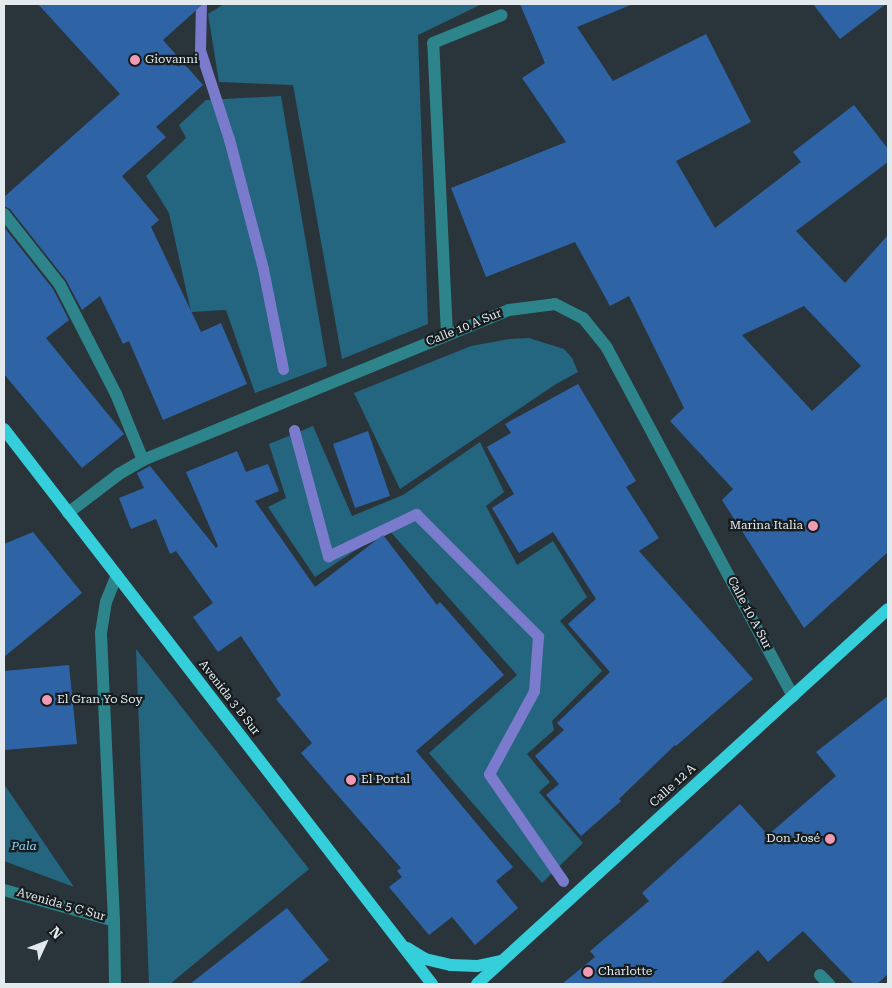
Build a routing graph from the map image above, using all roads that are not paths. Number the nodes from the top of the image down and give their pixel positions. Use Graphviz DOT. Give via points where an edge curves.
graph roads {
  1 [pos="502,15"];
  2 [pos="4,214"];
  3 [pos="448,335"];
  4 [pos="4,429"];
  5 [pos="143,460"];
  6 [pos="68,513"];
  7 [pos="117,576"];
  8 [pos="888,609"];
  9 [pos="793,696"];
  10 [pos="4,890"];
  11 [pos="114,920"];
  12 [pos="402,946"];
  13 [pos="502,961"];
  14 [pos="115,984"];
  15 [pos="432,984"];
  16 [pos="477,984"];
  1 -- 3 [label="street" via="432,43"];
  2 -- 5 [label="street" via="60,285 116,394"];
  3 -- 5 [label="street, Calle 10 A Sur"];
  3 -- 9 [label="street, Calle 10 A Sur" via="509,310 554,304 583,318 607,348"];
  4 -- 6 [label="main road, Avenida 3 B Sur"];
  5 -- 6 [label="street, Calle 10 A Sur"];
  6 -- 7 [label="main road, Avenida 3 B Sur"];
  7 -- 11 [label="street" via="106,602 101,633"];
  7 -- 12 [label="main road, Avenida 3 B Sur"];
  8 -- 9 [label="main road, Calle 12 A"];
  9 -- 13 [label="main road, Calle 12 A"];
  10 -- 11 [label="street, Avenida 5 C Sur"];
  11 -- 14 [label="street, Avenida 5 C Sur"];
  12 -- 13 [label="main road" via="426,959 451,965 477,966"];
  12 -- 15 [label="main road, Avenida 3 B Sur"];
  13 -- 16 [label="main road, Calle 12 A"];
}
